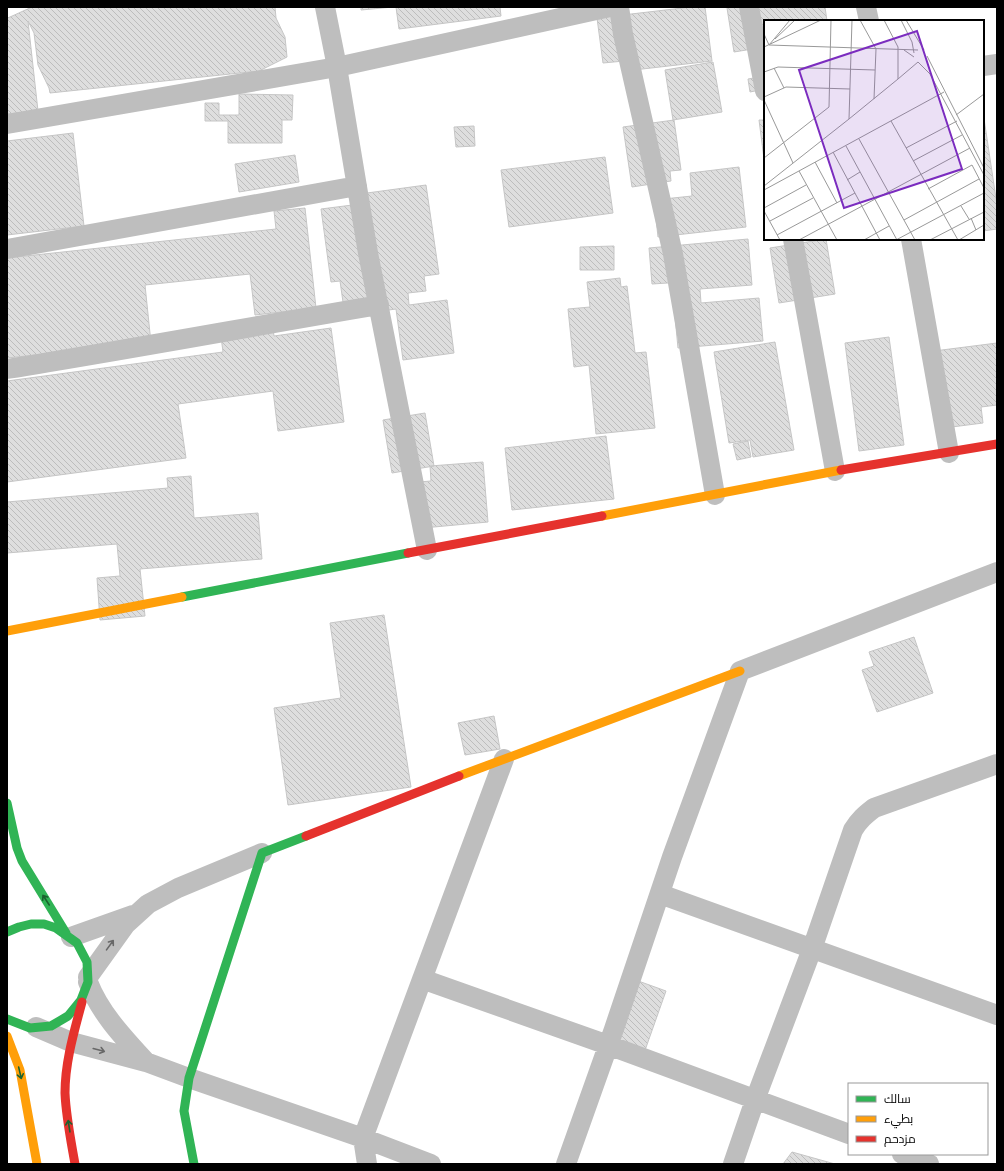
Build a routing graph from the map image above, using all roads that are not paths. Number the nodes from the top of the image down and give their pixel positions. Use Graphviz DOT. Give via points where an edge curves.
graph roads {
  1 [pos="325,7"];
  2 [pos="610,7"];
  3 [pos="619,7"];
  4 [pos="749,7"];
  5 [pos="866,7"];
  6 [pos="869,20"];
  7 [pos="997,64"];
  8 [pos="984,66"];
  9 [pos="337,67"];
  10 [pos="764,86"];
  11 [pos="7,124"];
  12 [pos="357,186"];
  13 [pos="793,240"];
  14 [pos="911,240"];
  15 [pos="7,249"];
  16 [pos="379,305"];
  17 [pos="7,369"];
  18 [pos="997,444"];
  19 [pos="949,453"];
  20 [pos="835,471"];
  21 [pos="715,495"];
  22 [pos="427,550"];
  23 [pos="997,572"];
  24 [pos="7,631"];
  25 [pos="740,671"];
  26 [pos="504,759"];
  27 [pos="997,764"];
  28 [pos="7,803"];
  29 [pos="262,853"];
  30 [pos="660,894"];
  31 [pos="135,915"];
  32 [pos="7,932"];
  33 [pos="69,935"];
  34 [pos="812,949"];
  35 [pos="422,979"];
  36 [pos="87,985"];
  37 [pos="997,1015"];
  38 [pos="7,1019"];
  39 [pos="36,1028"];
  40 [pos="7,1036"];
  41 [pos="71,1042"];
  42 [pos="608,1045"];
  43 [pos="146,1062"];
  44 [pos="189,1078"];
  45 [pos="755,1100"];
  46 [pos="848,1134"];
  47 [pos="363,1138"];
  48 [pos="905,1155"];
  49 [pos="37,1164"];
  50 [pos="75,1164"];
  51 [pos="194,1164"];
  52 [pos="367,1164"];
  53 [pos="431,1164"];
  54 [pos="566,1164"];
  55 [pos="733,1164"];
  56 [pos="929,1164"];
  1 -- 9 [label="street"];
  2 -- 9 [label="street"];
  3 -- 21 [label="street" via="673,254"];
  4 -- 10 [label="street"];
  5 -- 6 [label="street"];
  7 -- 8 [label="street"];
  9 -- 11 [label="street"];
  9 -- 12 [label="street"];
  12 -- 15 [label="street"];
  12 -- 16 [label="street"];
  13 -- 20 [label="street"];
  14 -- 19 [label="street"];
  16 -- 17 [label="street"];
  16 -- 22 [label="street"];
  18 -- 19 [label="street"];
  19 -- 20 [label="street"];
  20 -- 21 [label="street"];
  21 -- 22 [label="street"];
  22 -- 24 [label="street"];
  23 -- 25 [label="street"];
  25 -- 26 [label="street"];
  25 -- 30 [label="street"];
  26 -- 29 [label="street"];
  26 -- 35 [label="street"];
  27 -- 34 [label="street" via="874,808 865,814 854,830"];
  33 -- 28 [label="street, one-way" via="22,861"];
  29 -- 31 [label="street" via="178,888 148,904"];
  29 -- 44 [label="street"];
  30 -- 34 [label="street"];
  30 -- 42 [label="street"];
  31 -- 33 [label="street"];
  36 -- 31 [label="street, one-way" via="114,940"];
  32 -- 33 [label="street" via="24,924 37,924 50,925"];
  33 -- 36 [label="street" via="84,956"];
  34 -- 37 [label="street"];
  34 -- 45 [label="street"];
  35 -- 42 [label="street"];
  35 -- 47 [label="street"];
  36 -- 39 [label="street" via="77,1008 67,1018 55,1024"];
  36 -- 41 [label="street"];
  36 -- 43 [label="street" via="115,1027"];
  38 -- 39 [label="street"];
  39 -- 41 [label="street"];
  40 -- 49 [label="street, one-way" via="20,1070"];
  41 -- 43 [label="street, one-way"];
  50 -- 41 [label="street, one-way" via="66,1106"];
  42 -- 45 [label="street"];
  42 -- 54 [label="street"];
  43 -- 44 [label="street"];
  44 -- 47 [label="street"];
  44 -- 51 [label="street" via="184,1111"];
  45 -- 46 [label="street"];
  45 -- 55 [label="street"];
  47 -- 52 [label="street"];
  47 -- 53 [label="street"];
  48 -- 56 [label="street"];
}
